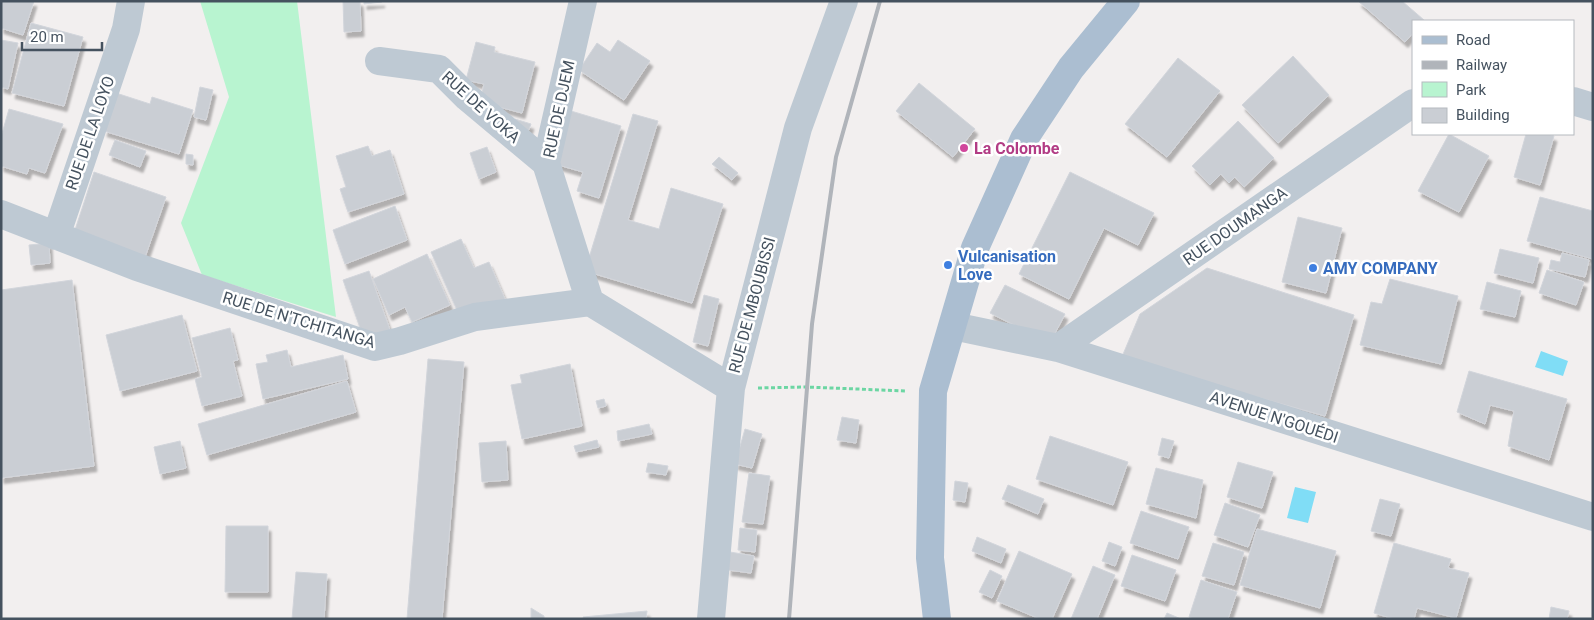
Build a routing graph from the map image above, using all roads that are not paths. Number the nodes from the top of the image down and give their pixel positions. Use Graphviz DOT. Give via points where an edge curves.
graph roads {
  1 [pos="131,1"];
  2 [pos="582,1"];
  3 [pos="844,1"];
  4 [pos="1126,1"];
  5 [pos="380,61"];
  6 [pos="1574,101"];
  7 [pos="1412,104"];
  8 [pos="1593,107"];
  9 [pos="546,163"];
  10 [pos="1,214"];
  11 [pos="56,236"];
  12 [pos="590,302"];
  13 [pos="953,326"];
  14 [pos="1058,348"];
  15 [pos="731,388"];
  16 [pos="1593,517"];
  17 [pos="711,619"];
  18 [pos="938,619"];
  1 -- 11 [label="street, RUE DE LA LOYO" via="126,29"];
  2 -- 9 [label="street, RUE DE DJEM"];
  3 -- 15 [label="street, RUE DE MBOUBISSI" via="798,128"];
  4 -- 13 [label="main road" via="1071,68 1024,139 975,248"];
  5 -- 9 [label="street, RUE DE VOKA" via="439,69 467,98"];
  6 -- 8 [label="street"];
  7 -- 14 [label="street, RUE DOUMANGA"];
  9 -- 12 [label="street, RUE DE DJEM"];
  10 -- 11 [label="street, RUE DE N'TCHITANGA"];
  11 -- 12 [label="street, RUE DE N'TCHITANGA" via="137,267 375,347 474,318"];
  12 -- 15 [label="street"];
  13 -- 14 [label="street, AVENUE N'GOUÉDI"];
  13 -- 18 [label="main road" via="933,392 930,558"];
  14 -- 16 [label="street, AVENUE N'GOUÉDI"];
  15 -- 17 [label="street, RUE DE MBOUBISSI"];
}
